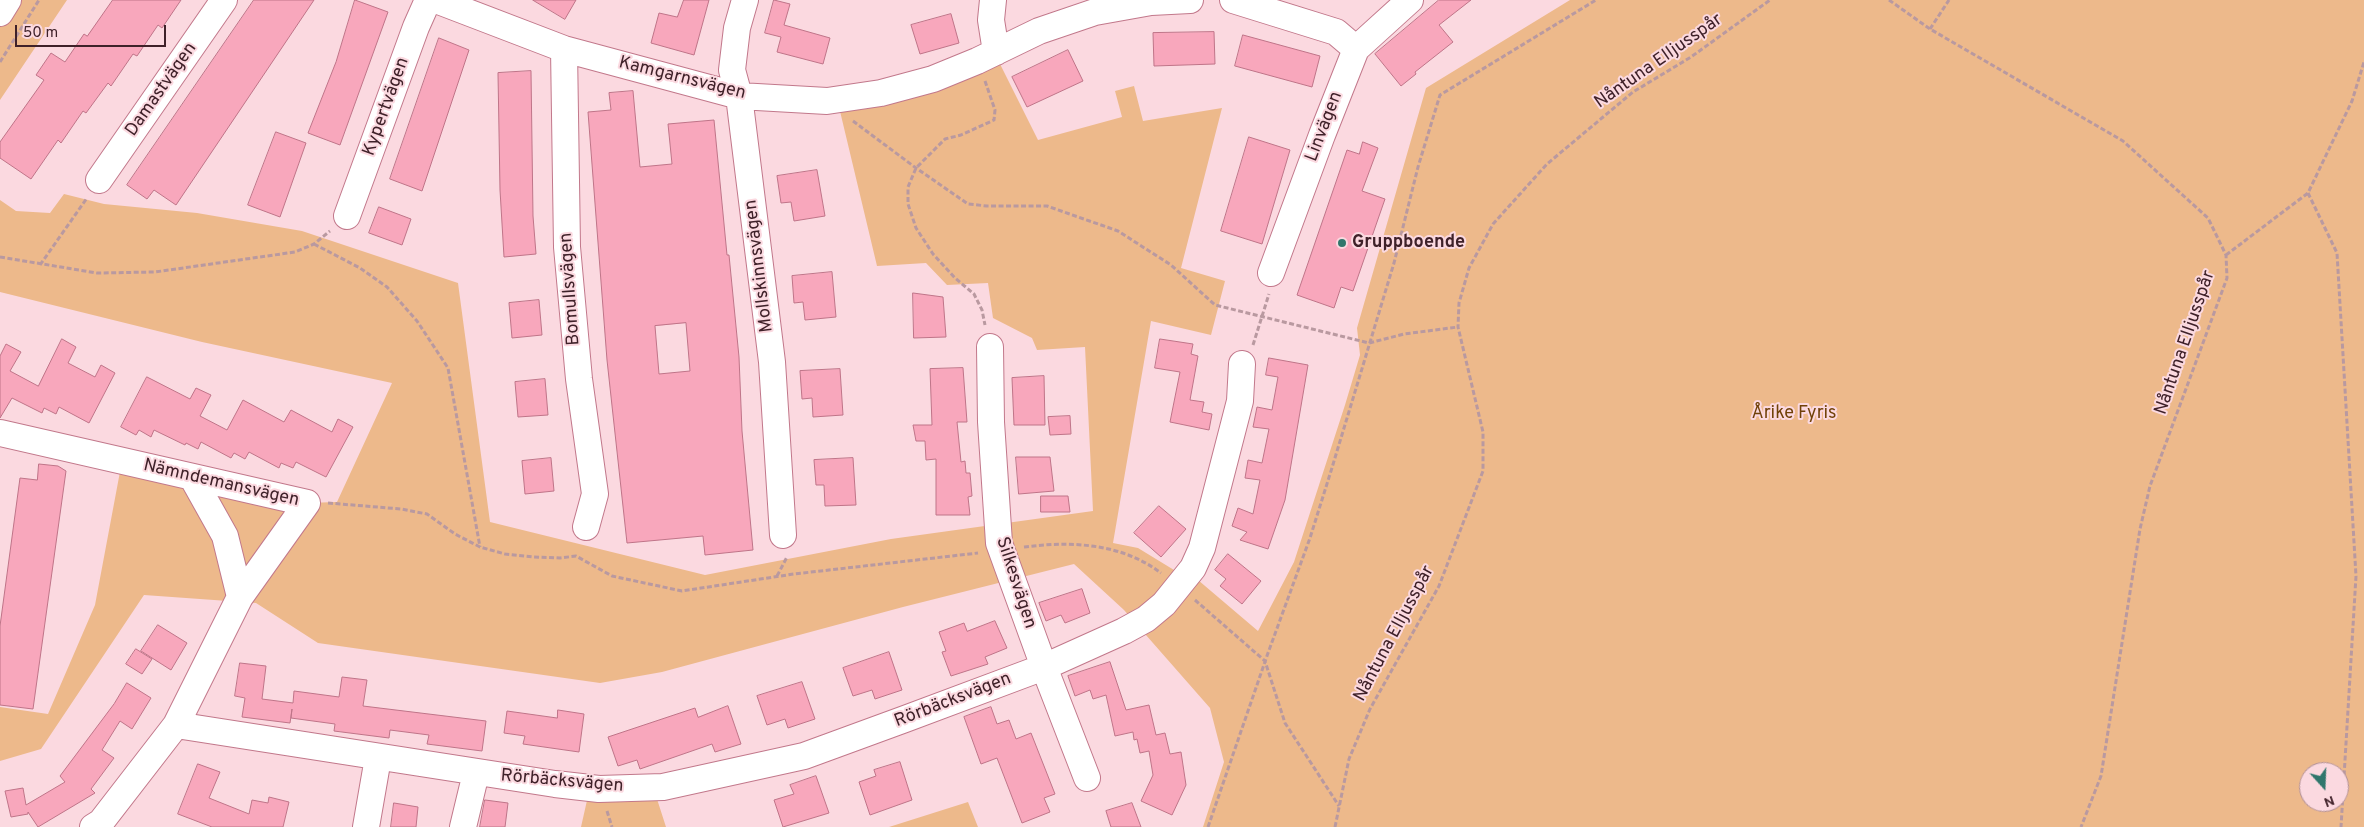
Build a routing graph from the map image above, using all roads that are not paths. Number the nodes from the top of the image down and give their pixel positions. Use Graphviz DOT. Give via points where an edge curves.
graph roads {
  1 [pos="224,0"];
  2 [pos="428,0"];
  3 [pos="436,0"];
  4 [pos="745,0"];
  5 [pos="993,0"];
  6 [pos="1190,0"];
  7 [pos="1232,0"];
  8 [pos="1410,0"];
  9 [pos="493,9"];
  10 [pos="564,48"];
  11 [pos="1356,49"];
  12 [pos="986,56"];
  13 [pos="739,96"];
  14 [pos="99,180"];
  15 [pos="347,216"];
  16 [pos="1271,273"];
  17 [pos="990,347"];
  18 [pos="1242,364"];
  19 [pos="1,438"];
  20 [pos="192,477"];
  21 [pos="586,527"];
  22 [pos="783,534"];
  23 [pos="240,597"];
  24 [pos="1044,667"];
  25 [pos="176,724"];
  26 [pos="378,758"];
  27 [pos="476,774"];
  28 [pos="1087,778"];
  29 [pos="93,827"];
  30 [pos="366,827"];
  31 [pos="463,827"];
  1 -- 14 [label="street, Damastvägen"];
  2 -- 15 [label="street, Kypertvägen"];
  3 -- 9 [label="street, Kamgarnsvägen"];
  4 -- 13 [label="street, Mollskinnsvägen" via="737,28 732,70"];
  5 -- 12 [label="street"];
  6 -- 12 [label="street, Kamgarnsvägen" via="1151,2 1095,12 1039,31"];
  7 -- 11 [label="street" via="1336,32"];
  8 -- 11 [label="street, Linvägen"];
  9 -- 10 [label="street, Kamgarnsvägen"];
  10 -- 13 [label="street, Kamgarnsvägen"];
  10 -- 21 [label="street, Bomullsvägen" via="568,257 594,494"];
  11 -- 16 [label="street, Linvägen"];
  12 -- 13 [label="street, Kamgarnsvägen" via="933,80 827,101"];
  13 -- 22 [label="street, Mollskinnsvägen" via="772,362"];
  17 -- 24 [label="street, Silkesvägen" via="999,543"];
  18 -- 24 [label="street, Rörbäcksvägen" via="1240,401 1202,548 1193,568 1180,587 1146,618"];
  19 -- 20 [label="street, Nämndemansvägen"];
  20 -- 23 [label="street" via="226,536"];
  20 -- 23 [label="street, Nämndemansvägen" via="307,503"];
  23 -- 25 [label="street, Nämndemansvägen"];
  24 -- 27 [label="street, Rörbäcksvägen" via="804,756 663,787 599,789"];
  24 -- 28 [label="street, Silkesvägen"];
  25 -- 26 [label="street, Rörbäcksvägen"];
  25 -- 29 [label="street"];
  26 -- 27 [label="street, Rörbäcksvägen"];
  26 -- 30 [label="street"];
  27 -- 31 [label="street, Rörbäcksvägen"];
}
